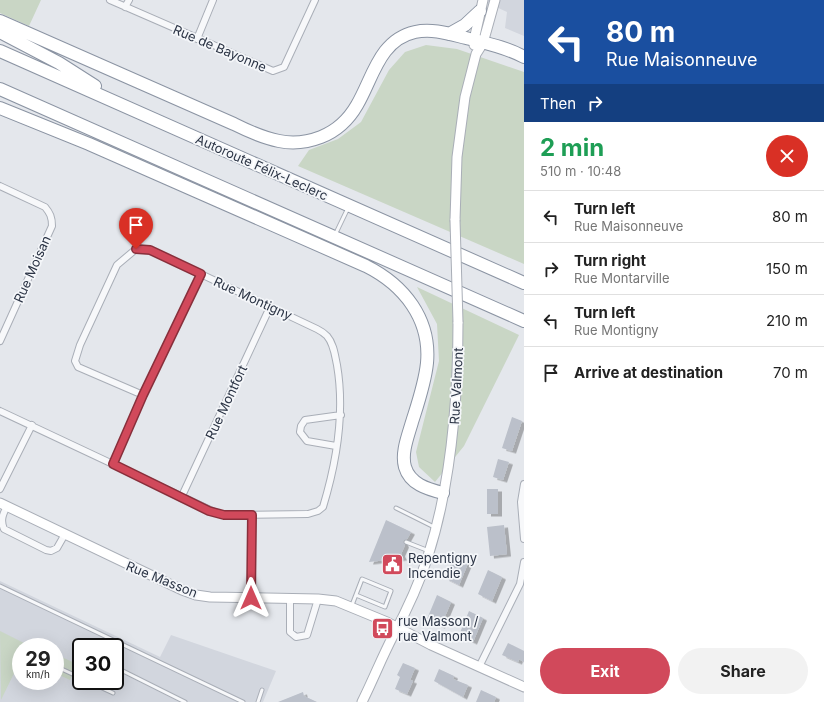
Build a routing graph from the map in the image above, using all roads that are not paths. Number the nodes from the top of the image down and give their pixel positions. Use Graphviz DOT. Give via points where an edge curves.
graph roads {
  1 [pos="110,0"];
  2 [pos="129,0"];
  3 [pos="213,0"];
  4 [pos="315,0"];
  5 [pos="495,0"];
  6 [pos="482,6"];
  7 [pos="125,8"];
  8 [pos="0,21"];
  9 [pos="0,32"];
  10 [pos="449,34"];
  11 [pos="197,38"];
  12 [pos="478,41"];
  13 [pos="0,51"];
  14 [pos="524,56"];
  15 [pos="0,89"];
  16 [pos="0,97"];
  17 [pos="0,108"];
  18 [pos="134,110"];
  19 [pos="79,124"];
  20 [pos="0,186"];
  21 [pos="349,206"];
  22 [pos="334,237"];
  23 [pos="201,274"];
  24 [pos="524,283"];
  25 [pos="270,307"];
  26 [pos="524,321"];
  27 [pos="2,329"];
  28 [pos="0,341"];
  29 [pos="143,395"];
  30 [pos="0,411"];
  31 [pos="341,415"];
  32 [pos="32,425"];
  33 [pos="336,446"];
  34 [pos="113,464"];
  35 [pos="524,484"];
  36 [pos="0,489"];
  37 [pos="443,493"];
  38 [pos="181,498"];
  39 [pos="3,505"];
  40 [pos="396,508"];
  41 [pos="523,511"];
  42 [pos="252,515"];
  43 [pos="436,528"];
  44 [pos="65,534"];
  45 [pos="524,539"];
  46 [pos="406,542"];
  47 [pos="430,552"];
  48 [pos="524,562"];
  49 [pos="522,585"];
  50 [pos="0,586"];
  51 [pos="356,595"];
  52 [pos="251,598"];
  53 [pos="290,599"];
  54 [pos="318,599"];
  55 [pos="351,607"];
  56 [pos="398,628"];
  57 [pos="479,667"];
  58 [pos="124,672"];
  59 [pos="524,687"];
  60 [pos="106,690"];
  61 [pos="262,690"];
  62 [pos="113,693"];
  63 [pos="185,702"];
  64 [pos="243,702"];
  65 [pos="258,702"];
  66 [pos="362,702"];
  1 -- 7 [label="street, Rue de Bayonne"];
  2 -- 7 [label="street"];
  3 -- 11 [label="street"];
  4 -- 11 [label="street, Rue de Bayonne" via="284,67 279,70 273,71"];
  5 -- 12 [label="street, Rue Valmont"];
  6 -- 10 [label="highway" via="465,25"];
  6 -- 12 [label="street, Rue Valmont"];
  7 -- 11 [label="street, Rue de Bayonne"];
  8 -- 10 [label="highway" via="234,124 275,140 294,143 323,136 347,119 357,105 379,59 396,40 418,31"];
  9 -- 18 [label="highway" via="59,63"];
  10 -- 12 [label="highway"];
  12 -- 14 [label="highway"];
  12 -- 37 [label="street, Rue Valmont, bridge" via="458,140 455,220 458,322 455,411"];
  13 -- 18 [label="highway, Autoroute Félix-Leclerc"];
  15 -- 19 [label="highway"];
  16 -- 19 [label="highway"];
  17 -- 37 [label="highway" via="89,144 349,259 379,273 396,285 416,311 427,348 425,376 406,445 404,466 415,482"];
  18 -- 21 [label="highway, Autoroute Félix-Leclerc"];
  19 -- 22 [label="highway"];
  20 -- 27 [label="street, Rue Moisan" via="44,207 50,212 52,219 52,226"];
  21 -- 22 [label="lane"];
  21 -- 24 [label="highway, Autoroute Félix-Leclerc"];
  22 -- 26 [label="highway"];
  23 -- 25 [label="street, Rue Montigny"];
  23 -- 29 [label="street"];
  23 -- 29 [label="street, Rue Montigny" via="150,250 136,249 117,264 75,361 78,367"];
  25 -- 31 [label="street, Rue Montigny" via="318,329 327,336 335,356 340,385"];
  25 -- 38 [label="street, Rue Montfort"];
  27 -- 28 [label="street, Rue Moisan"];
  29 -- 34 [label="street"];
  30 -- 32 [label="street"];
  31 -- 33 [label="street"];
  31 -- 33 [label="street" via="305,420 300,432 307,441"];
  32 -- 34 [label="street"];
  32 -- 36 [label="street"];
  33 -- 42 [label="street" via="325,498 318,511 308,514"];
  34 -- 38 [label="street"];
  35 -- 41 [label="street" via="521,502"];
  37 -- 43 [label="street, Rue Valmont"];
  38 -- 42 [label="street" via="217,513"];
  39 -- 44 [label="street, Rue Masson"];
  39 -- 44 [label="street, Rue Masson" via="1,524 4,529 46,550 57,548"];
  40 -- 43 [label="lane"];
  41 -- 45 [label="street"];
  42 -- 52 [label="street"];
  43 -- 47 [label="street, Rue Valmont"];
  44 -- 52 [label="street, Rue Masson" via="196,595"];
  46 -- 47 [label="lane"];
  47 -- 56 [label="street, Rue Valmont"];
  48 -- 49 [label="street"];
  49 -- 57 [label="street"];
  50 -- 64 [label="lane"];
  51 -- 51 [label="lane" via="362,579 391,591 385,607"];
  51 -- 55 [label="lane"];
  52 -- 53 [label="street, Rue Masson"];
  53 -- 54 [label="street, Rue Masson"];
  53 -- 54 [label="street" via="290,632 296,637 307,635 311,629"];
  54 -- 55 [label="street, Rue Masson" via="336,601"];
  55 -- 56 [label="street, Rue Masson"];
  56 -- 57 [label="street, Rue Masson"];
  56 -- 66 [label="street, Rue Valmont"];
  57 -- 59 [label="street, Rue Masson"];
  58 -- 63 [label="lane"];
  60 -- 62 [label="lane"];
  61 -- 65 [label="lane"];
}
